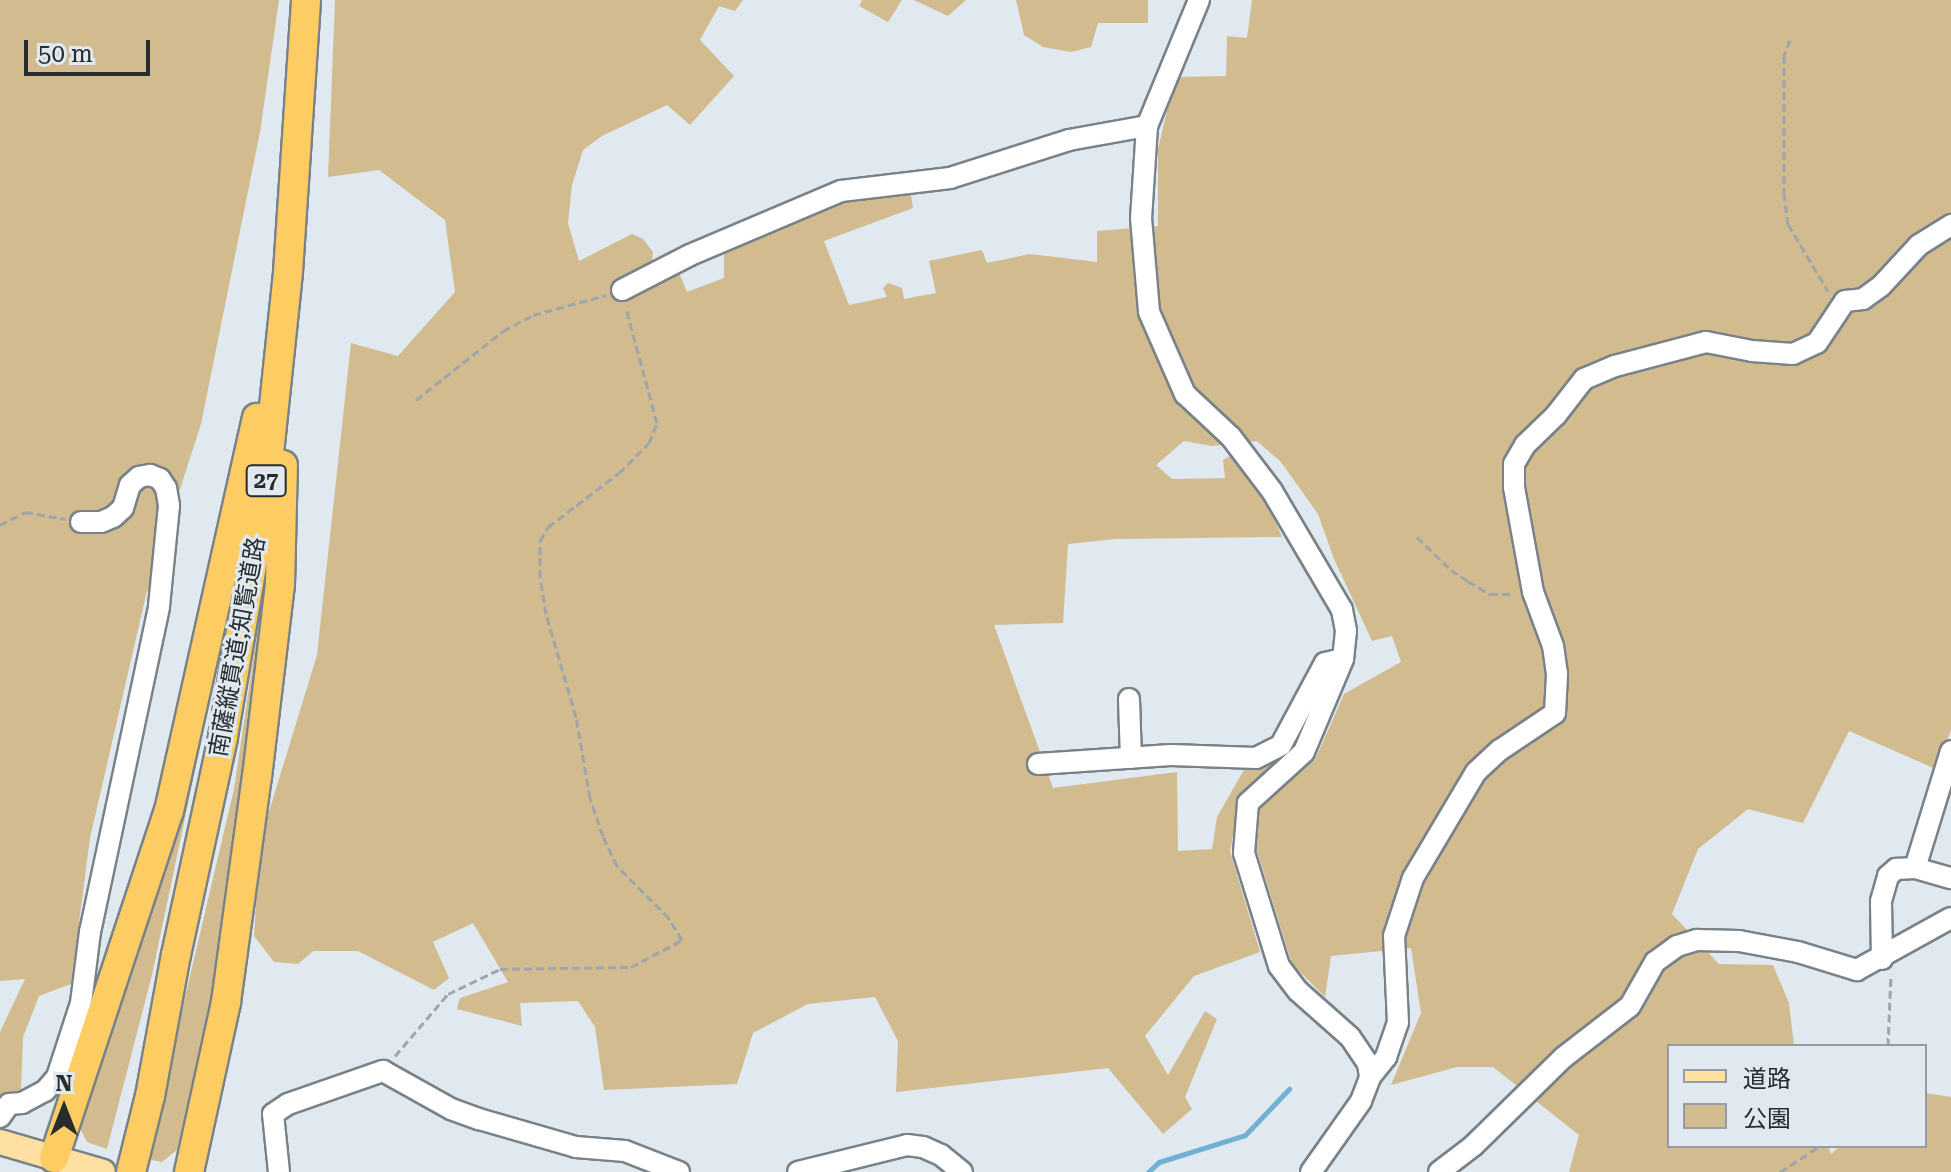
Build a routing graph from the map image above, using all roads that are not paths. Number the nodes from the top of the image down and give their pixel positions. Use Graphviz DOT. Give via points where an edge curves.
graph roads {
  1 [pos="306,0"];
  2 [pos="1199,0"];
  3 [pos="1147,126"];
  4 [pos="1951,225"];
  5 [pos="288,272"];
  6 [pos="622,290"];
  7 [pos="81,522"];
  8 [pos="1343,659"];
  9 [pos="1129,699"];
  10 [pos="1951,751"];
  11 [pos="1131,758"];
  12 [pos="1038,764"];
  13 [pos="1915,868"];
  14 [pos="1951,878"];
  15 [pos="1951,918"];
  16 [pos="1882,959"];
  17 [pos="1370,1077"];
  18 [pos="0,1117"];
  19 [pos="130,1138"];
  20 [pos="0,1142"];
  21 [pos="54,1158"];
  22 [pos="103,1172"];
  23 [pos="114,1172"];
  24 [pos="131,1172"];
  25 [pos="189,1172"];
  26 [pos="279,1172"];
  27 [pos="679,1172"];
  28 [pos="798,1172"];
  29 [pos="962,1172"];
  30 [pos="1311,1172"];
  31 [pos="1439,1172"];
  1 -- 5 [label="highway, 南薩縦貫道;知覧道路 / 27"];
  2 -- 3 [label="street"];
  3 -- 6 [label="street" via="1069,140 950,178 841,191"];
  3 -- 8 [label="street" via="1141,218 1149,312 1158,339 1185,394 1231,437 1272,491 1342,610"];
  4 -- 17 [label="street" via="1901,260 1863,299 1845,301 1817,343 1793,354 1706,342 1615,366 1584,379 1525,445 1514,464 1514,487 1533,592 1553,646 1555,713 1476,772 1413,878 1394,936 1398,1023 1386,1057"];
  5 -- 19 [label="highway, 南薩縦貫道;知覧道路 / 27" via="266,482 223,737"];
  5 -- 21 [label="highway" via="169,811"];
  5 -- 25 [label="highway" via="280,585 226,1002"];
  7 -- 18 [label="street" via="113,517 139,477 160,479 166,488 169,505 159,606 90,932 81,1003 57,1077 45,1091 9,1104"];
  8 -- 11 [label="street" via="1325,663 1281,745 1256,758"];
  8 -- 17 [label="street" via="1304,752 1248,803 1244,853 1279,966 1298,991 1350,1037 1368,1064"];
  9 -- 11 [label="street"];
  10 -- 13 [label="street"];
  11 -- 12 [label="street"];
  13 -- 14 [label="street"];
  13 -- 16 [label="street" via="1896,869 1888,876 1881,901"];
  15 -- 16 [label="street"];
  16 -- 31 [label="street" via="1857,970 1739,941 1697,940 1677,946 1655,962 1630,1006 1564,1057"];
  17 -- 30 [label="street" via="1361,1101"];
  19 -- 23 [label="highway, 南薩縦貫道;知覧道路 / 27"];
  19 -- 24 [label="highway, 南薩縦貫道;知覧道路 / 27"];
  20 -- 21 [label="main road"];
  21 -- 22 [label="main road"];
  26 -- 27 [label="street" via="273,1114 383,1071 479,1119 576,1147 625,1151"];
  28 -- 29 [label="street" via="907,1145 941,1155"];
}
